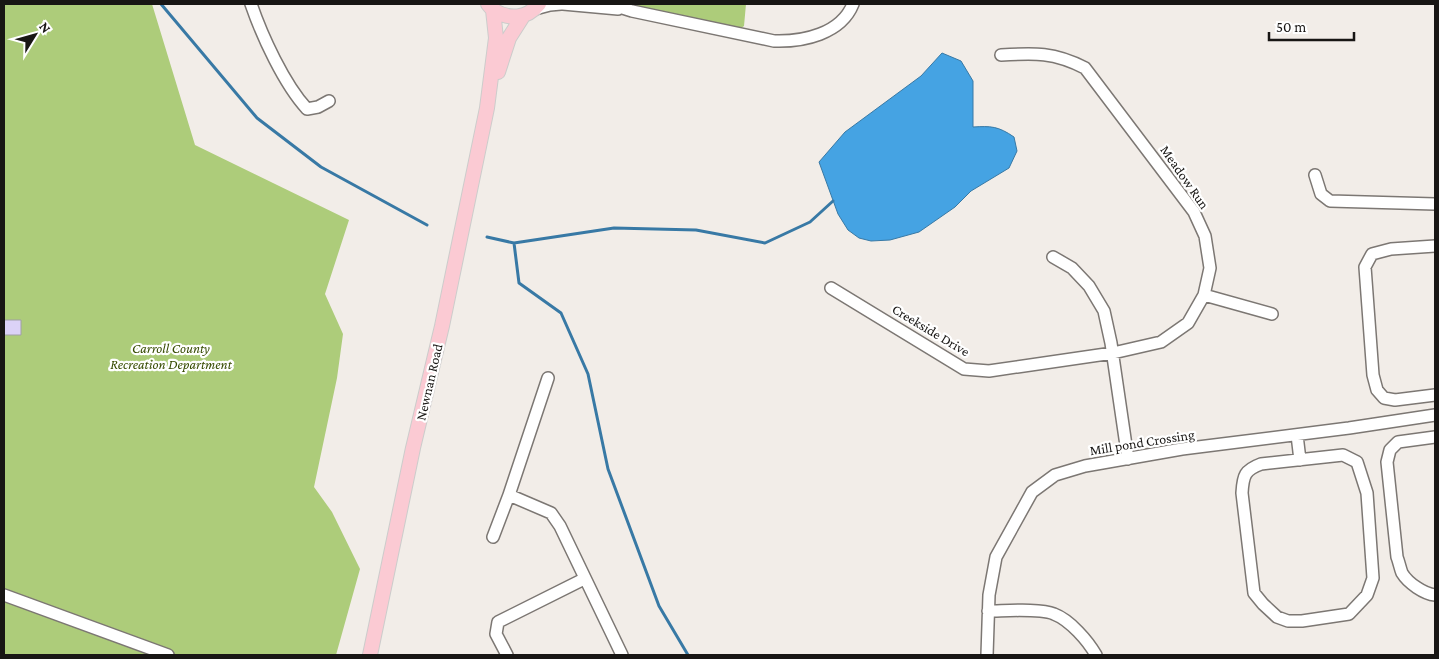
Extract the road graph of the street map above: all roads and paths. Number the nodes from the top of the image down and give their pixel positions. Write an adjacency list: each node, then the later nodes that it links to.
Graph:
1 (251, 4): 10 (street)
2 (562, 4): 5 (street); 7 (street)
3 (610, 4): 7 (street)
4 (853, 4): 7 (street)
5 (537, 6): 8 (main road, Newnan Road)
6 (491, 7): 8 (main road); 11 (main road, Newnan Road)
7 (632, 11)
8 (523, 16): 11 (main road, Newnan Road)
9 (1001, 55): 17 (street, Meadow Run)
10 (329, 101)
11 (487, 108): 34 (main road, Newnan Road)
12 (1315, 176): 13 (street)
13 (1435, 204)
14 (1435, 246): 21 (street)
15 (1053, 258): 19 (street)
16 (832, 288): 19 (street, Creekside Drive)
17 (1204, 295): 18 (street); 19 (street, Meadow Run)
18 (1272, 314)
19 (1113, 353): 25 (street)
20 (548, 378): 27 (street)
21 (1434, 399)
22 (1435, 415): 23 (street, Mill pond Crossing)
23 (1297, 435): 25 (street, Mill pond Crossing); 26 (street)
24 (1435, 437): 31 (street)
25 (1128, 459): 32 (street, Mill pond Crossing)
26 (1300, 460): 26 (street)
27 (509, 495): 28 (street); 29 (street)
28 (493, 537)
29 (584, 580): 35 (street); 36 (street)
30 (4, 595): 33 (street)
31 (1435, 595)
32 (988, 611): 37 (street, Mill pond Crossing); 38 (street)
33 (168, 655)
34 (370, 655)
35 (507, 655)
36 (622, 655)
37 (987, 655)
38 (1096, 655)

